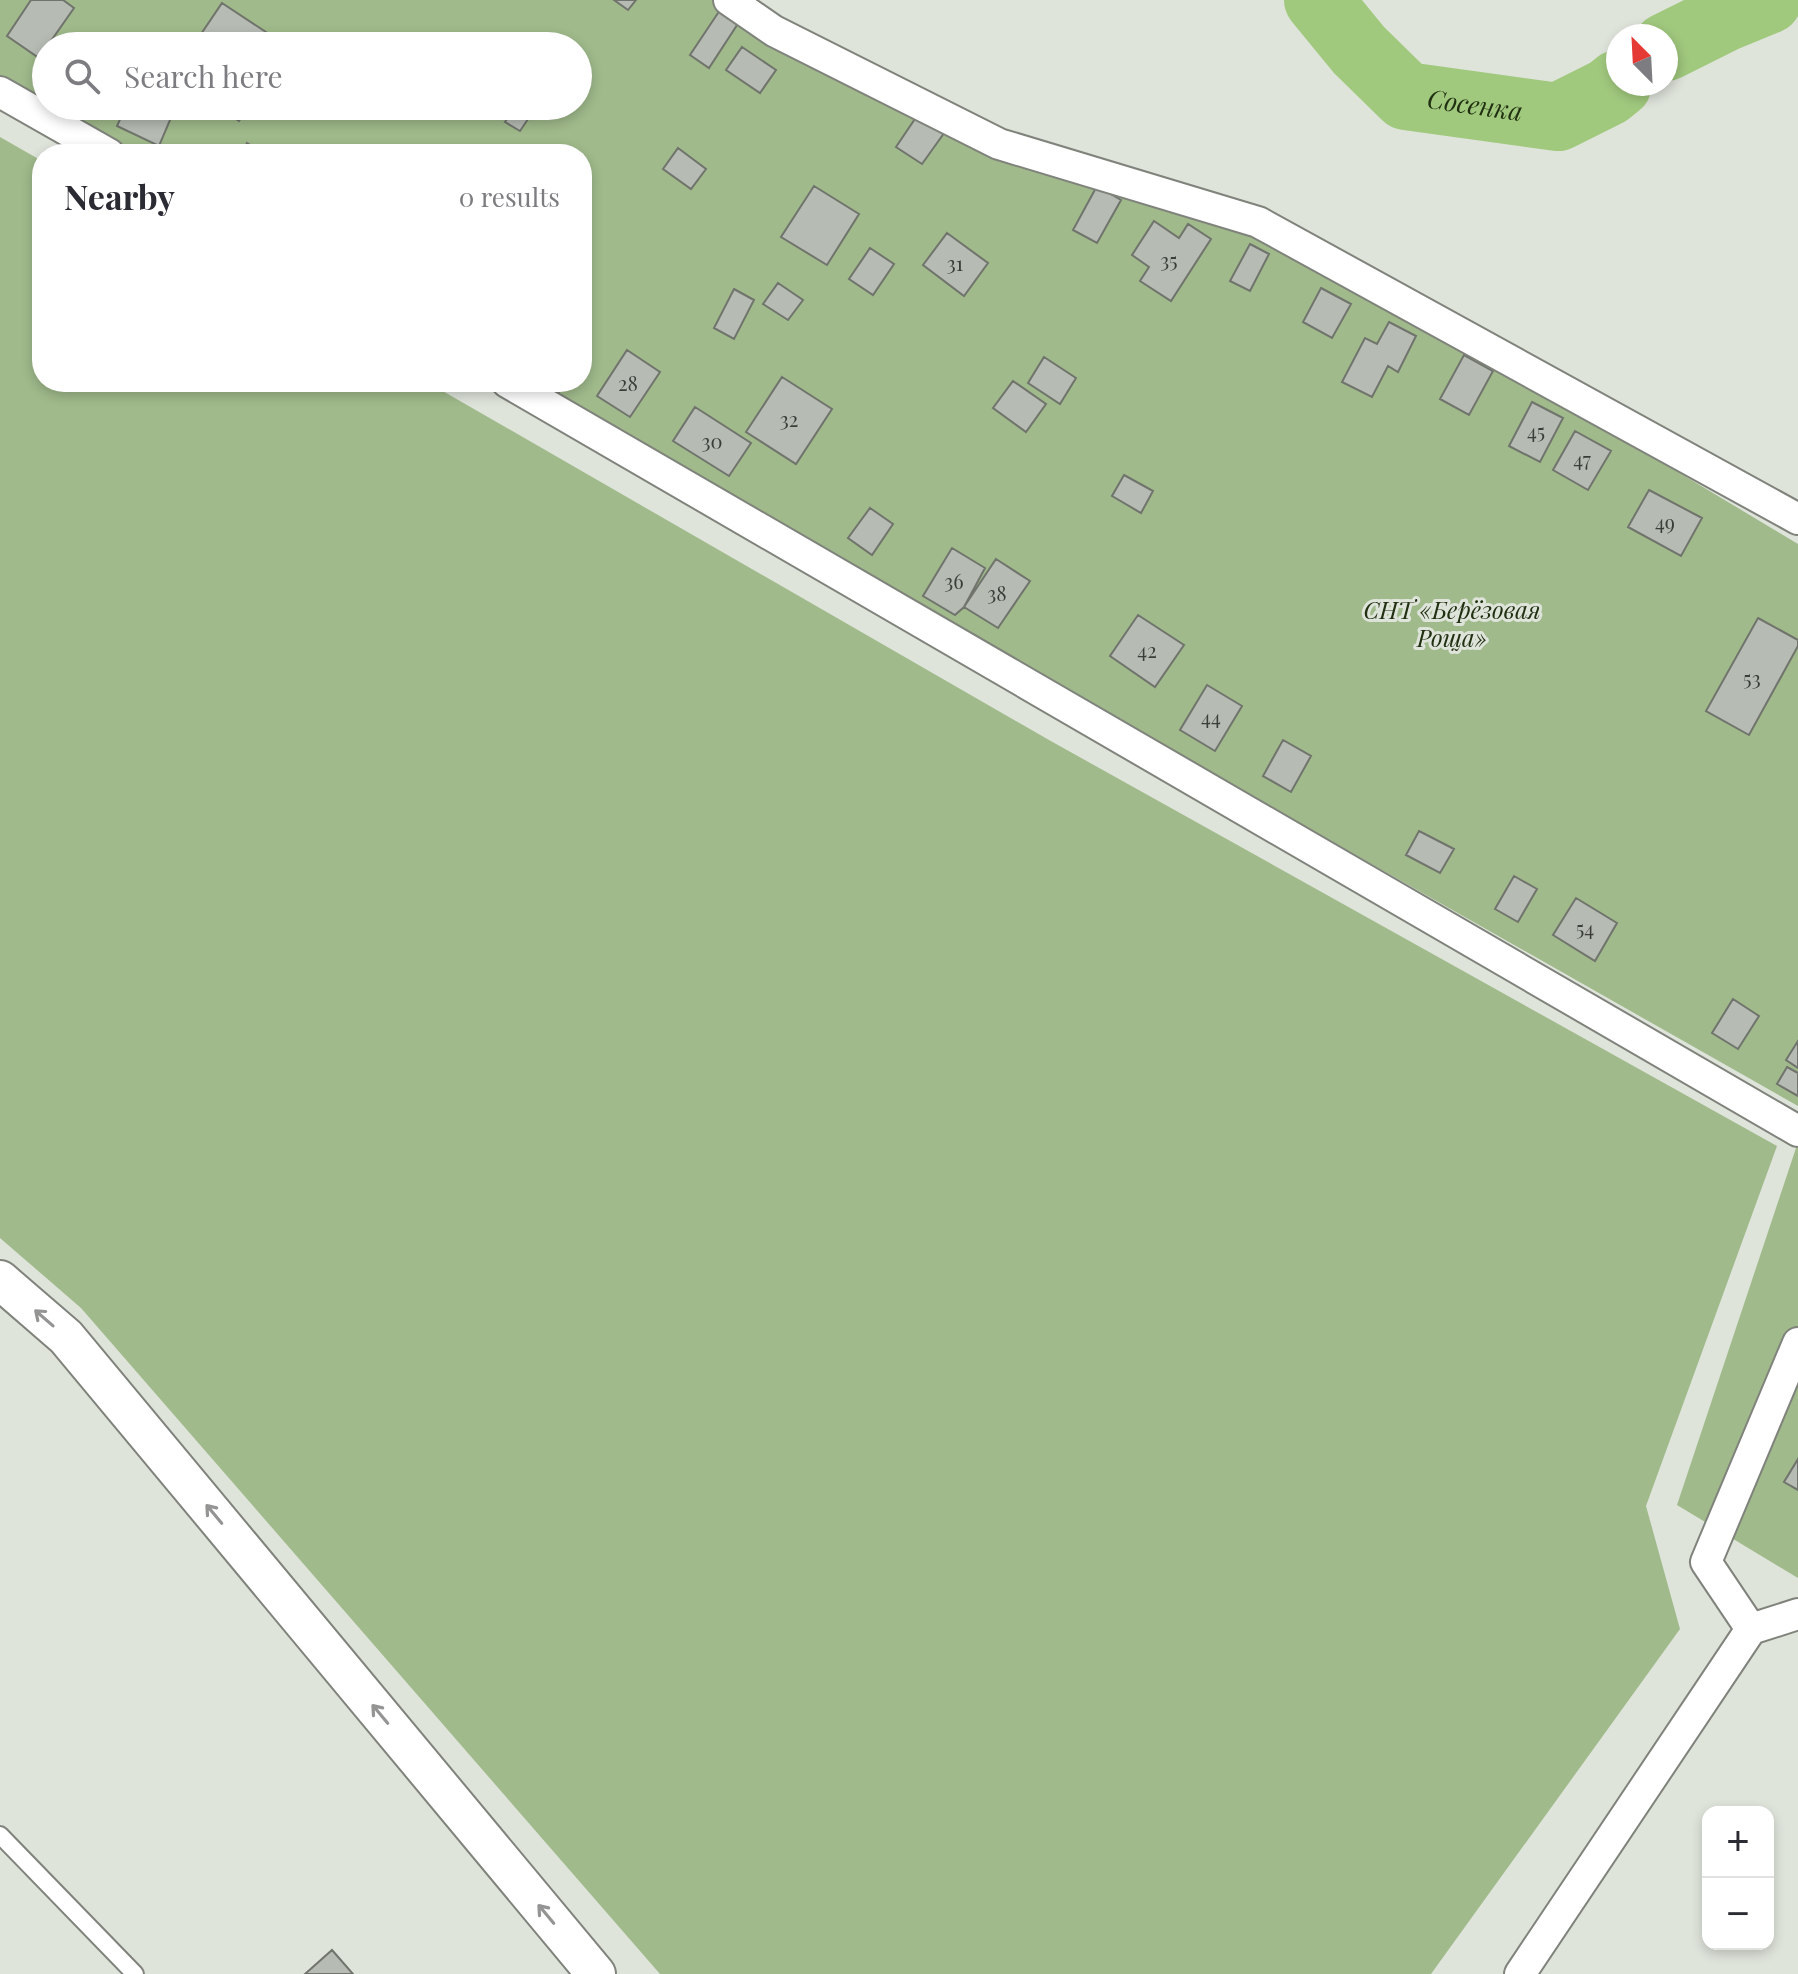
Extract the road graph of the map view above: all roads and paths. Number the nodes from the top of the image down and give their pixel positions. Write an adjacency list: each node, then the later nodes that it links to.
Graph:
1 (729, 0): 7 (street)
2 (0, 92): 3 (street)
3 (32, 110)
4 (49, 120): 5 (street)
5 (91, 144)
6 (524, 392): 8 (street)
7 (1798, 519)
8 (1798, 1131)
9 (0, 1280): 15 (street, one-way to 9)
10 (1798, 1343): 12 (street)
11 (1798, 1614): 12 (street)
12 (1751, 1629): 16 (street)
13 (0, 1835): 14 (lane)
14 (135, 1974)
15 (596, 1974)
16 (1520, 1974)

